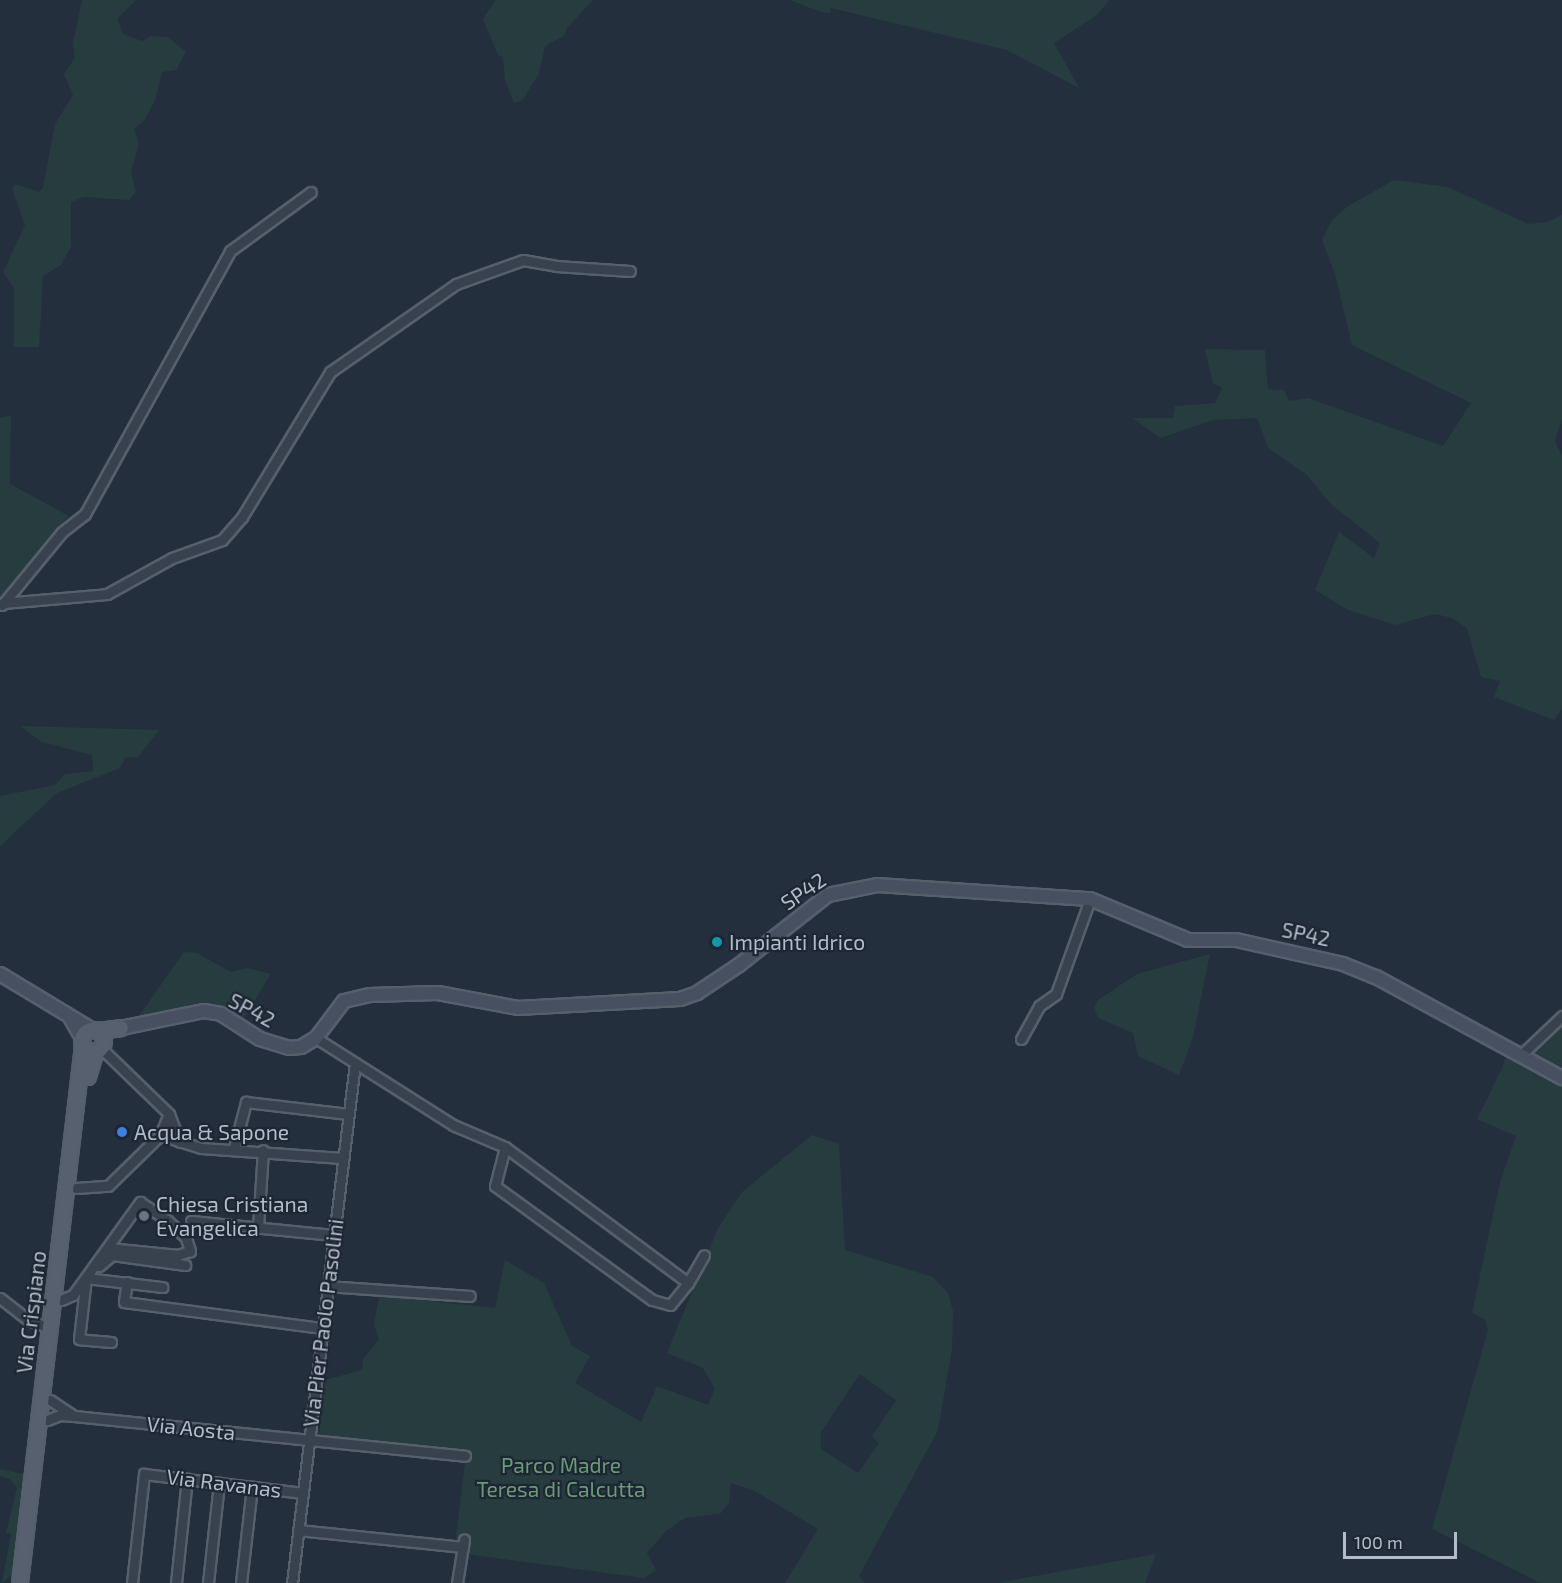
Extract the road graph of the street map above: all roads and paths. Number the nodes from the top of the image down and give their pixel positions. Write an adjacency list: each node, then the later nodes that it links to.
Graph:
1 (311, 192): 3 (street)
2 (630, 271): 3 (street)
3 (2, 605)
4 (1090, 899): 8 (main road, SP42 / SP42); 9 (street); 11 (main road, SP42 / SP42)
5 (0, 974): 10 (main road)
6 (1562, 1016): 11 (street)
7 (121, 1028): 8 (main road, SP42 / SP42); 10 (main road, SP42 / SP42)
8 (316, 1038): 12 (street)
9 (1021, 1039)
10 (94, 1041): 14 (street); 22 (main road, Via Crispiano); 37 (main road, Via Crispiano)
11 (1520, 1056): 13 (main road, SP42 / SP42)
12 (355, 1063): 15 (street, Via Pier Paolo Pasolini); 18 (street)
13 (1562, 1078)
14 (169, 1114): 16 (street); 17 (street)
15 (348, 1114): 19 (street); 21 (street, Via Pier Paolo Pasolini)
16 (159, 1135): 17 (street); 22 (street)
17 (180, 1142): 19 (street)
18 (505, 1147): 31 (street); 31 (street)
19 (234, 1148): 20 (street)
20 (263, 1150): 21 (street); 24 (street)
21 (342, 1158): 25 (street, Via Pier Paolo Pasolini)
22 (76, 1188): 36 (main road, Via Crispiano)
23 (191, 1221): 24 (street)
24 (258, 1227): 25 (street)
25 (333, 1235): 32 (street, Via Pier Paolo Pasolini)
26 (108, 1248): 26 (street, Via Crispiano); 29 (street, Via Crispiano)
27 (704, 1255): 31 (street)
28 (185, 1265): 29 (street, Via Crispiano)
29 (86, 1278): 30 (street); 36 (street, Via Crispiano); 39 (street)
30 (127, 1282): 33 (street); 38 (street)
31 (688, 1283)
32 (327, 1286): 34 (street); 38 (street, Via Pier Paolo Pasolini)
33 (162, 1287)
34 (470, 1296)
35 (0, 1298): 37 (street)
36 (61, 1300): 40 (main road, Via Crispiano)
37 (50, 1328): 50 (main road, Via Crispiano)
38 (322, 1328): 43 (street, Via Pier Paolo Pasolini)
39 (111, 1342)
40 (50, 1400): 41 (street); 42 (main road, Via Crispiano)
41 (74, 1416): 42 (street); 43 (street, Via Aosta)
42 (47, 1420): 51 (main road, Via Crispiano)
43 (309, 1440): 44 (street, Via Aosta); 48 (street, Via Pier Paolo Pasolini)
44 (465, 1456)
45 (187, 1479): 46 (street, Via Ravanas); 52 (street, Via Ravanas); 53 (street)
46 (219, 1483): 47 (street, Via Ravanas); 54 (street)
47 (252, 1487): 48 (street, Via Ravanas); 55 (street)
48 (303, 1492): 49 (street, Via Pier Paolo Pasolini)
49 (298, 1530): 56 (street, Via Pier Paolo Pasolini); 57 (street)
50 (20, 1583)
51 (29, 1583)
52 (132, 1583)
53 (176, 1583)
54 (208, 1583)
55 (241, 1583)
56 (292, 1583)
57 (457, 1583)

